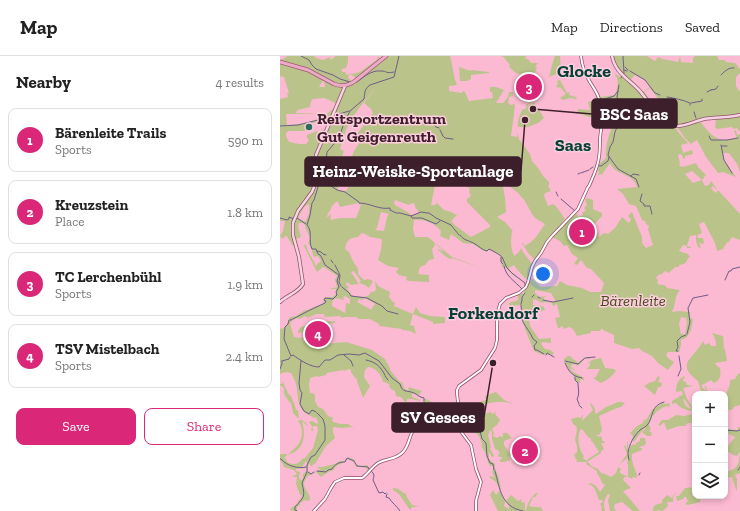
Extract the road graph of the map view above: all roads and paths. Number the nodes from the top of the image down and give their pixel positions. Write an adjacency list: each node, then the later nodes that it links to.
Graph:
1 (386, 56): 5 (main road)
2 (581, 56): 8 (street)
3 (612, 56): 6 (main road)
4 (280, 62): 5 (main road)
5 (345, 87): 7 (main road)
6 (740, 114)
7 (280, 302)
8 (461, 421): 9 (street); 10 (street)
9 (314, 511)
10 (476, 511)

